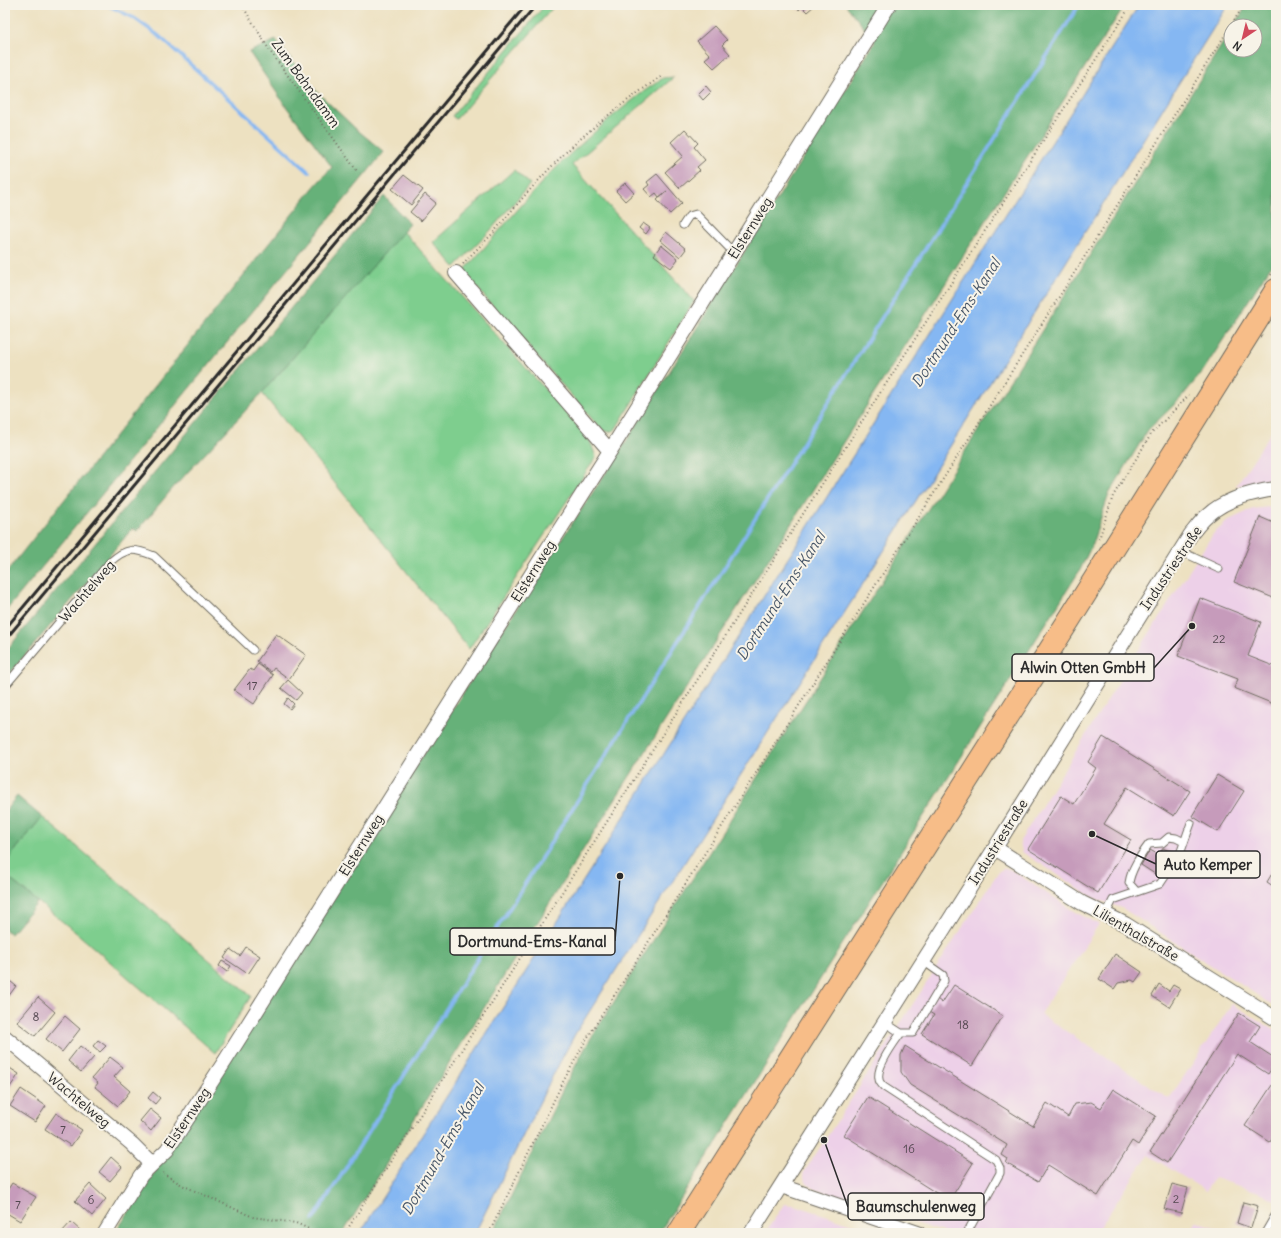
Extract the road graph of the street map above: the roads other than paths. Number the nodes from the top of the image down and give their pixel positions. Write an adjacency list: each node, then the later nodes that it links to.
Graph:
1 (889, 5): 3 (street, Elsternweg)
2 (682, 225): 3 (lane)
3 (734, 253): 6 (street, Elsternweg)
4 (456, 273): 6 (street)
5 (1276, 290): 26 (main road)
6 (610, 451): 22 (street, Elsternweg)
7 (1276, 489): 8 (street, Industriestraße)
8 (1180, 551): 9 (lane); 14 (street, Industriestraße)
9 (1219, 569)
10 (253, 650): 11 (lane, Wachtelweg)
11 (5, 686)
12 (1191, 823): 13 (lane)
13 (1184, 842): 15 (lane); 15 (lane)
14 (995, 848): 16 (street, Lilienthalstraße); 17 (street, Industriestraße)
15 (1137, 892): 16 (lane)
16 (1106, 914): 18 (street, Lilienthalstraße)
17 (923, 961): 19 (street, Industriestraße); 20 (lane)
18 (1276, 1019)
19 (884, 1022): 20 (lane); 23 (street, Industriestraße)
20 (901, 1033): 29 (lane)
21 (5, 1037): 22 (street, Wachtelweg)
22 (152, 1164): 25 (street, Elsternweg)
23 (781, 1186): 27 (street, Industriestraße); 28 (street)
24 (1276, 1214): 30 (lane)
25 (105, 1233)
26 (679, 1233)
27 (751, 1233)
28 (918, 1233)
29 (968, 1233)
30 (1265, 1233)

